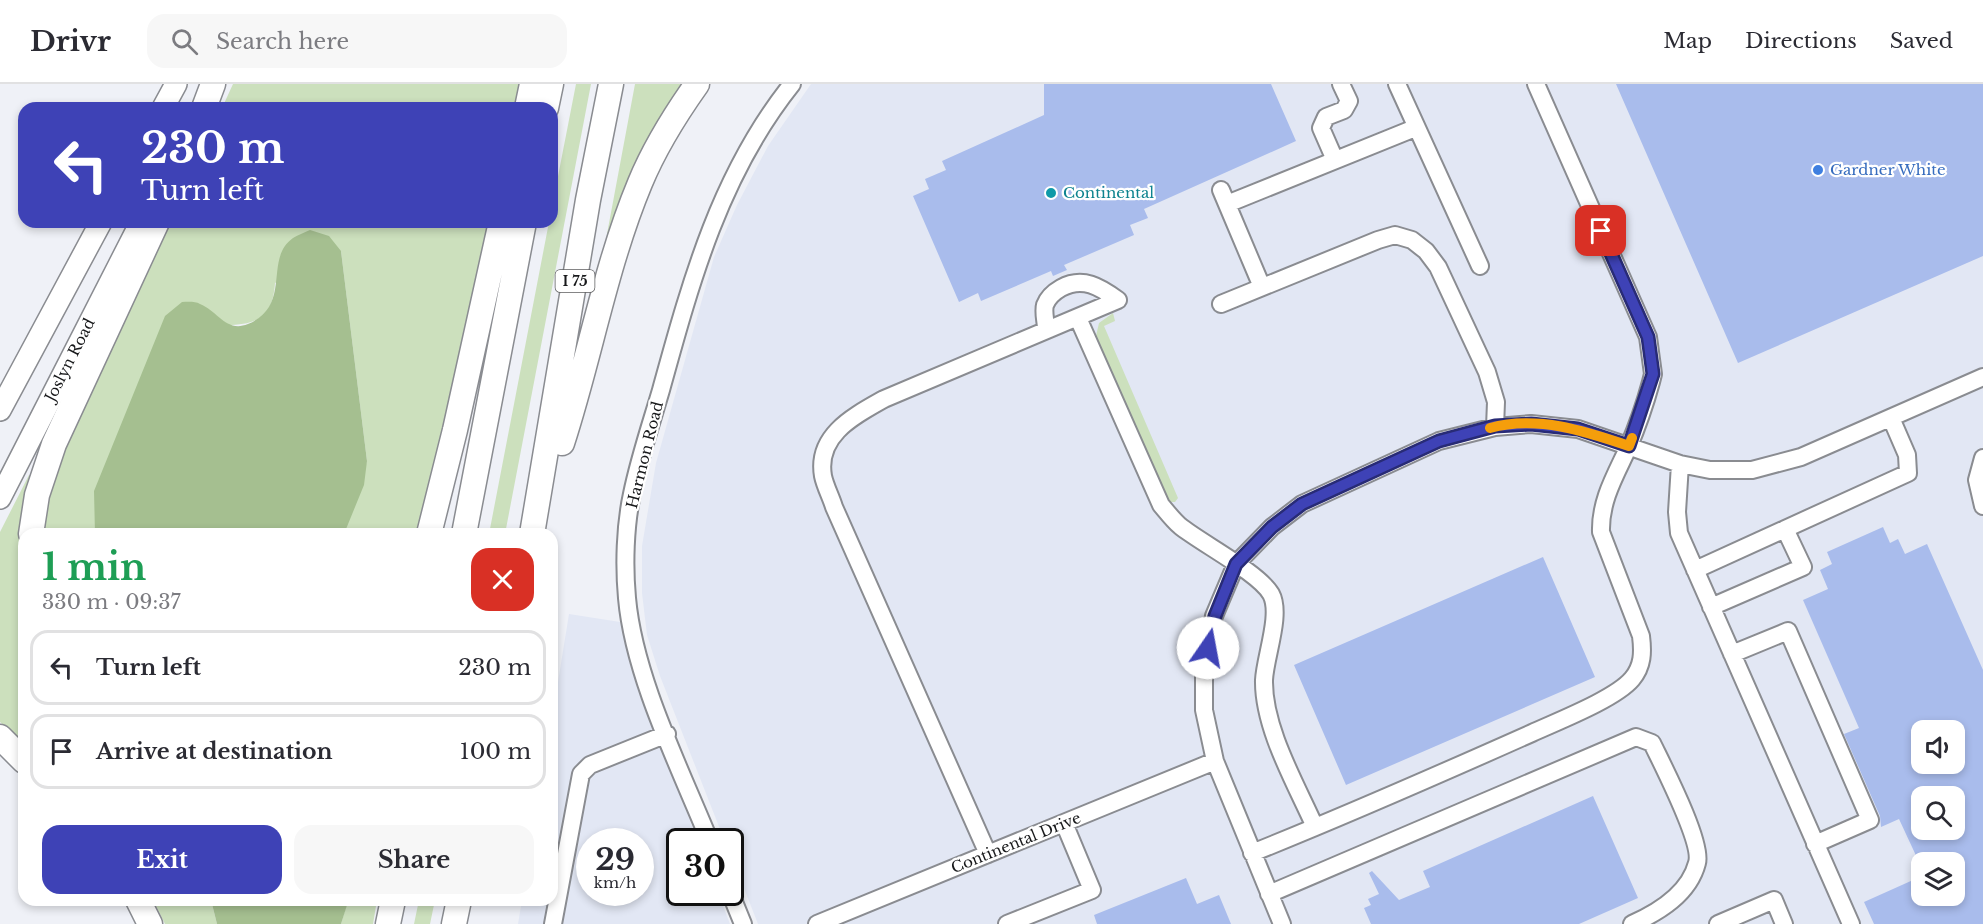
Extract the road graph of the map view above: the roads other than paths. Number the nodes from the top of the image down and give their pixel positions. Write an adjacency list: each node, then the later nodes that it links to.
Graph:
1 (176, 84): 11 (main road)
2 (212, 84): 12 (main road); 13 (highway)
3 (532, 84): 14 (highway)
4 (551, 84): 15 (highway)
5 (611, 84): 35 (highway, I 75)
6 (697, 84): 35 (highway)
7 (792, 84): 47 (street, Harmon Road)
8 (1341, 84): 17 (street)
9 (1396, 84): 16 (street)
10 (1536, 84): 32 (street)
11 (166, 102)
12 (202, 102)
13 (206, 102)
14 (528, 102)
15 (547, 102)
16 (1415, 128): 17 (street); 23 (street)
17 (1335, 160): 24 (street)
18 (98, 228): 29 (main road)
19 (138, 228): 36 (main road, Joslyn Road)
20 (154, 228): 38 (highway)
21 (500, 228): 39 (highway)
22 (523, 228): 40 (highway)
23 (1480, 266)
24 (1262, 287): 25 (street); 31 (street)
25 (1221, 304)
26 (1078, 318): 27 (street); 27 (street); 43 (street)
27 (1046, 329): 56 (street)
28 (1983, 377): 30 (street)
29 (0, 410)
30 (1891, 418): 34 (street); 42 (street)
31 (1495, 426): 32 (street); 43 (street)
32 (1629, 446): 34 (street); 52 (street)
33 (1983, 458): 37 (street)
34 (1680, 464): 44 (street)
35 (543, 479): 41 (highway, I 75)
36 (0, 498)
37 (1983, 506)
38 (32, 528)
39 (430, 528)
40 (465, 528)
41 (533, 528)
42 (1785, 529): 44 (street); 45 (street)
43 (1236, 564): 50 (street); 52 (street)
44 (1695, 570): 45 (street)
45 (1711, 607): 46 (street)
46 (1732, 654): 54 (street); 54 (street)
47 (667, 734): 53 (street, Harmon Road); 58 (street)
48 (0, 737): 49 (highway)
49 (18, 755)
50 (1215, 761): 51 (street, Continental Drive); 55 (street)
51 (1064, 823): 56 (street, Continental Drive); 70 (street)
52 (1315, 827): 55 (street)
53 (704, 828)
54 (1815, 844): 75 (street)
55 (1252, 853): 57 (street)
56 (988, 854): 69 (street, Continental Drive)
57 (1269, 894): 71 (street); 72 (street)
58 (558, 897)
59 (141, 906): 64 (highway)
60 (392, 906): 65 (highway)
61 (458, 906): 66 (highway)
62 (556, 906): 67 (street)
63 (736, 906): 68 (street)
64 (150, 924)
65 (388, 924)
66 (454, 924)
67 (553, 924)
68 (743, 924)
69 (817, 924)
70 (1007, 924)
71 (1282, 924)
72 (1632, 924)
73 (1718, 924): 74 (street)
74 (1784, 924)
75 (1851, 924)

